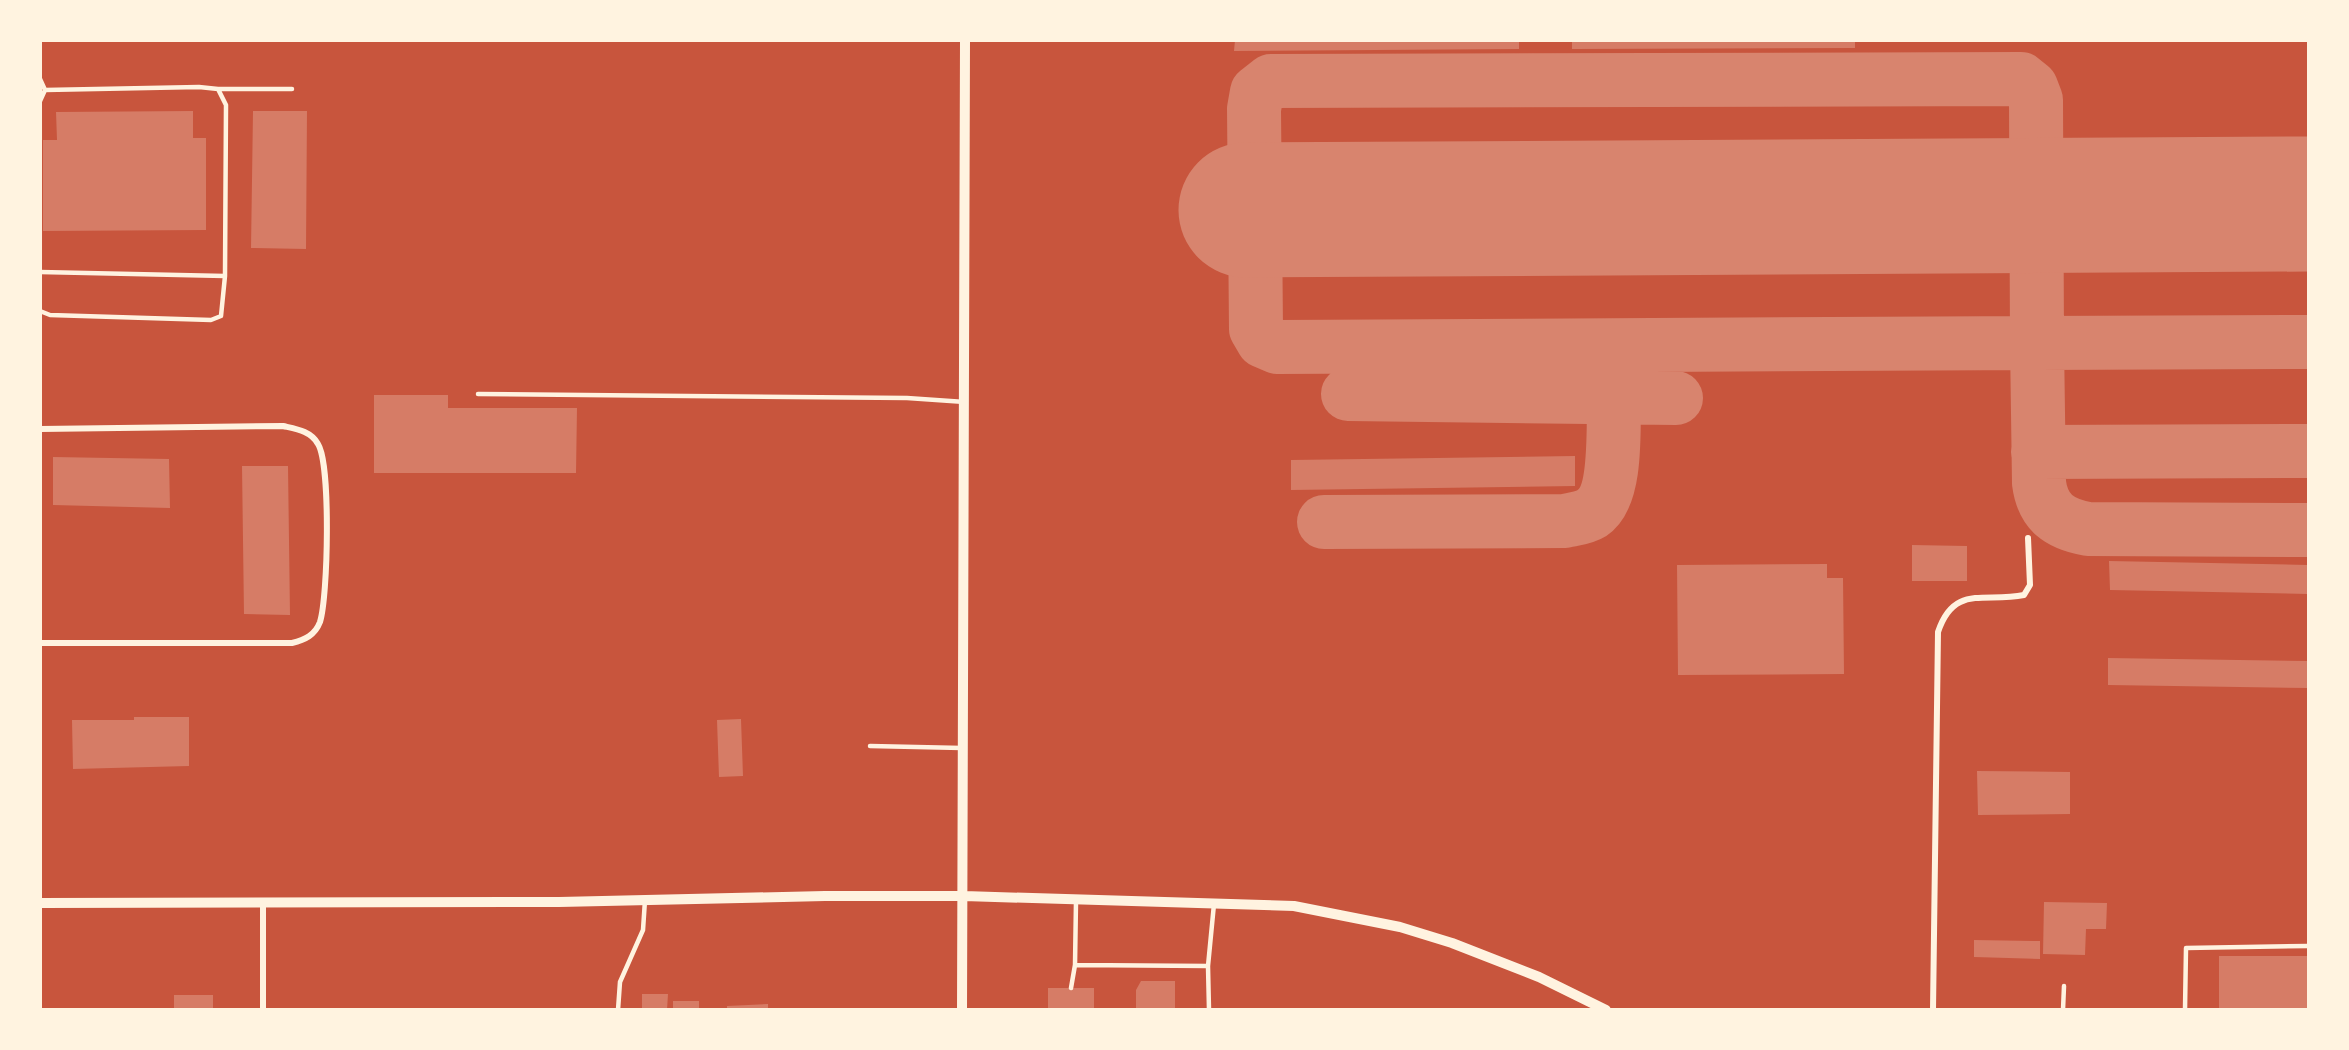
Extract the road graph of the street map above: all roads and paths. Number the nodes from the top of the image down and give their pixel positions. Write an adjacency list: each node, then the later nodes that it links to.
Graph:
1 (965, 40): 11 (street)
2 (40, 79): 5 (lane)
3 (218, 89): 4 (lane); 5 (lane); 8 (lane)
4 (292, 89)
5 (45, 90): 6 (lane)
6 (40, 101)
7 (40, 272): 8 (lane)
8 (225, 276): 9 (lane)
9 (40, 311)
10 (478, 394): 11 (lane)
11 (965, 402): 16 (street)
12 (40, 429): 14 (street)
13 (2028, 538): 33 (street)
14 (40, 643)
15 (870, 746): 16 (lane)
16 (964, 748): 17 (street)
17 (964, 896): 18 (street); 19 (street); 30 (street)
18 (645, 900): 20 (street); 29 (lane)
19 (1076, 901): 21 (street); 24 (lane)
20 (262, 902): 22 (street); 28 (street)
21 (1214, 902): 25 (lane); 32 (street)
22 (40, 903)
23 (2308, 946): 35 (lane)
24 (1075, 965): 25 (lane); 27 (lane)
25 (1208, 966): 31 (lane)
26 (2064, 986): 34 (lane)
27 (1071, 988)
28 (263, 1010)
29 (618, 1010)
30 (962, 1010)
31 (1209, 1010)
32 (1606, 1010)
33 (1933, 1010)
34 (2063, 1010)
35 (2185, 1010)

